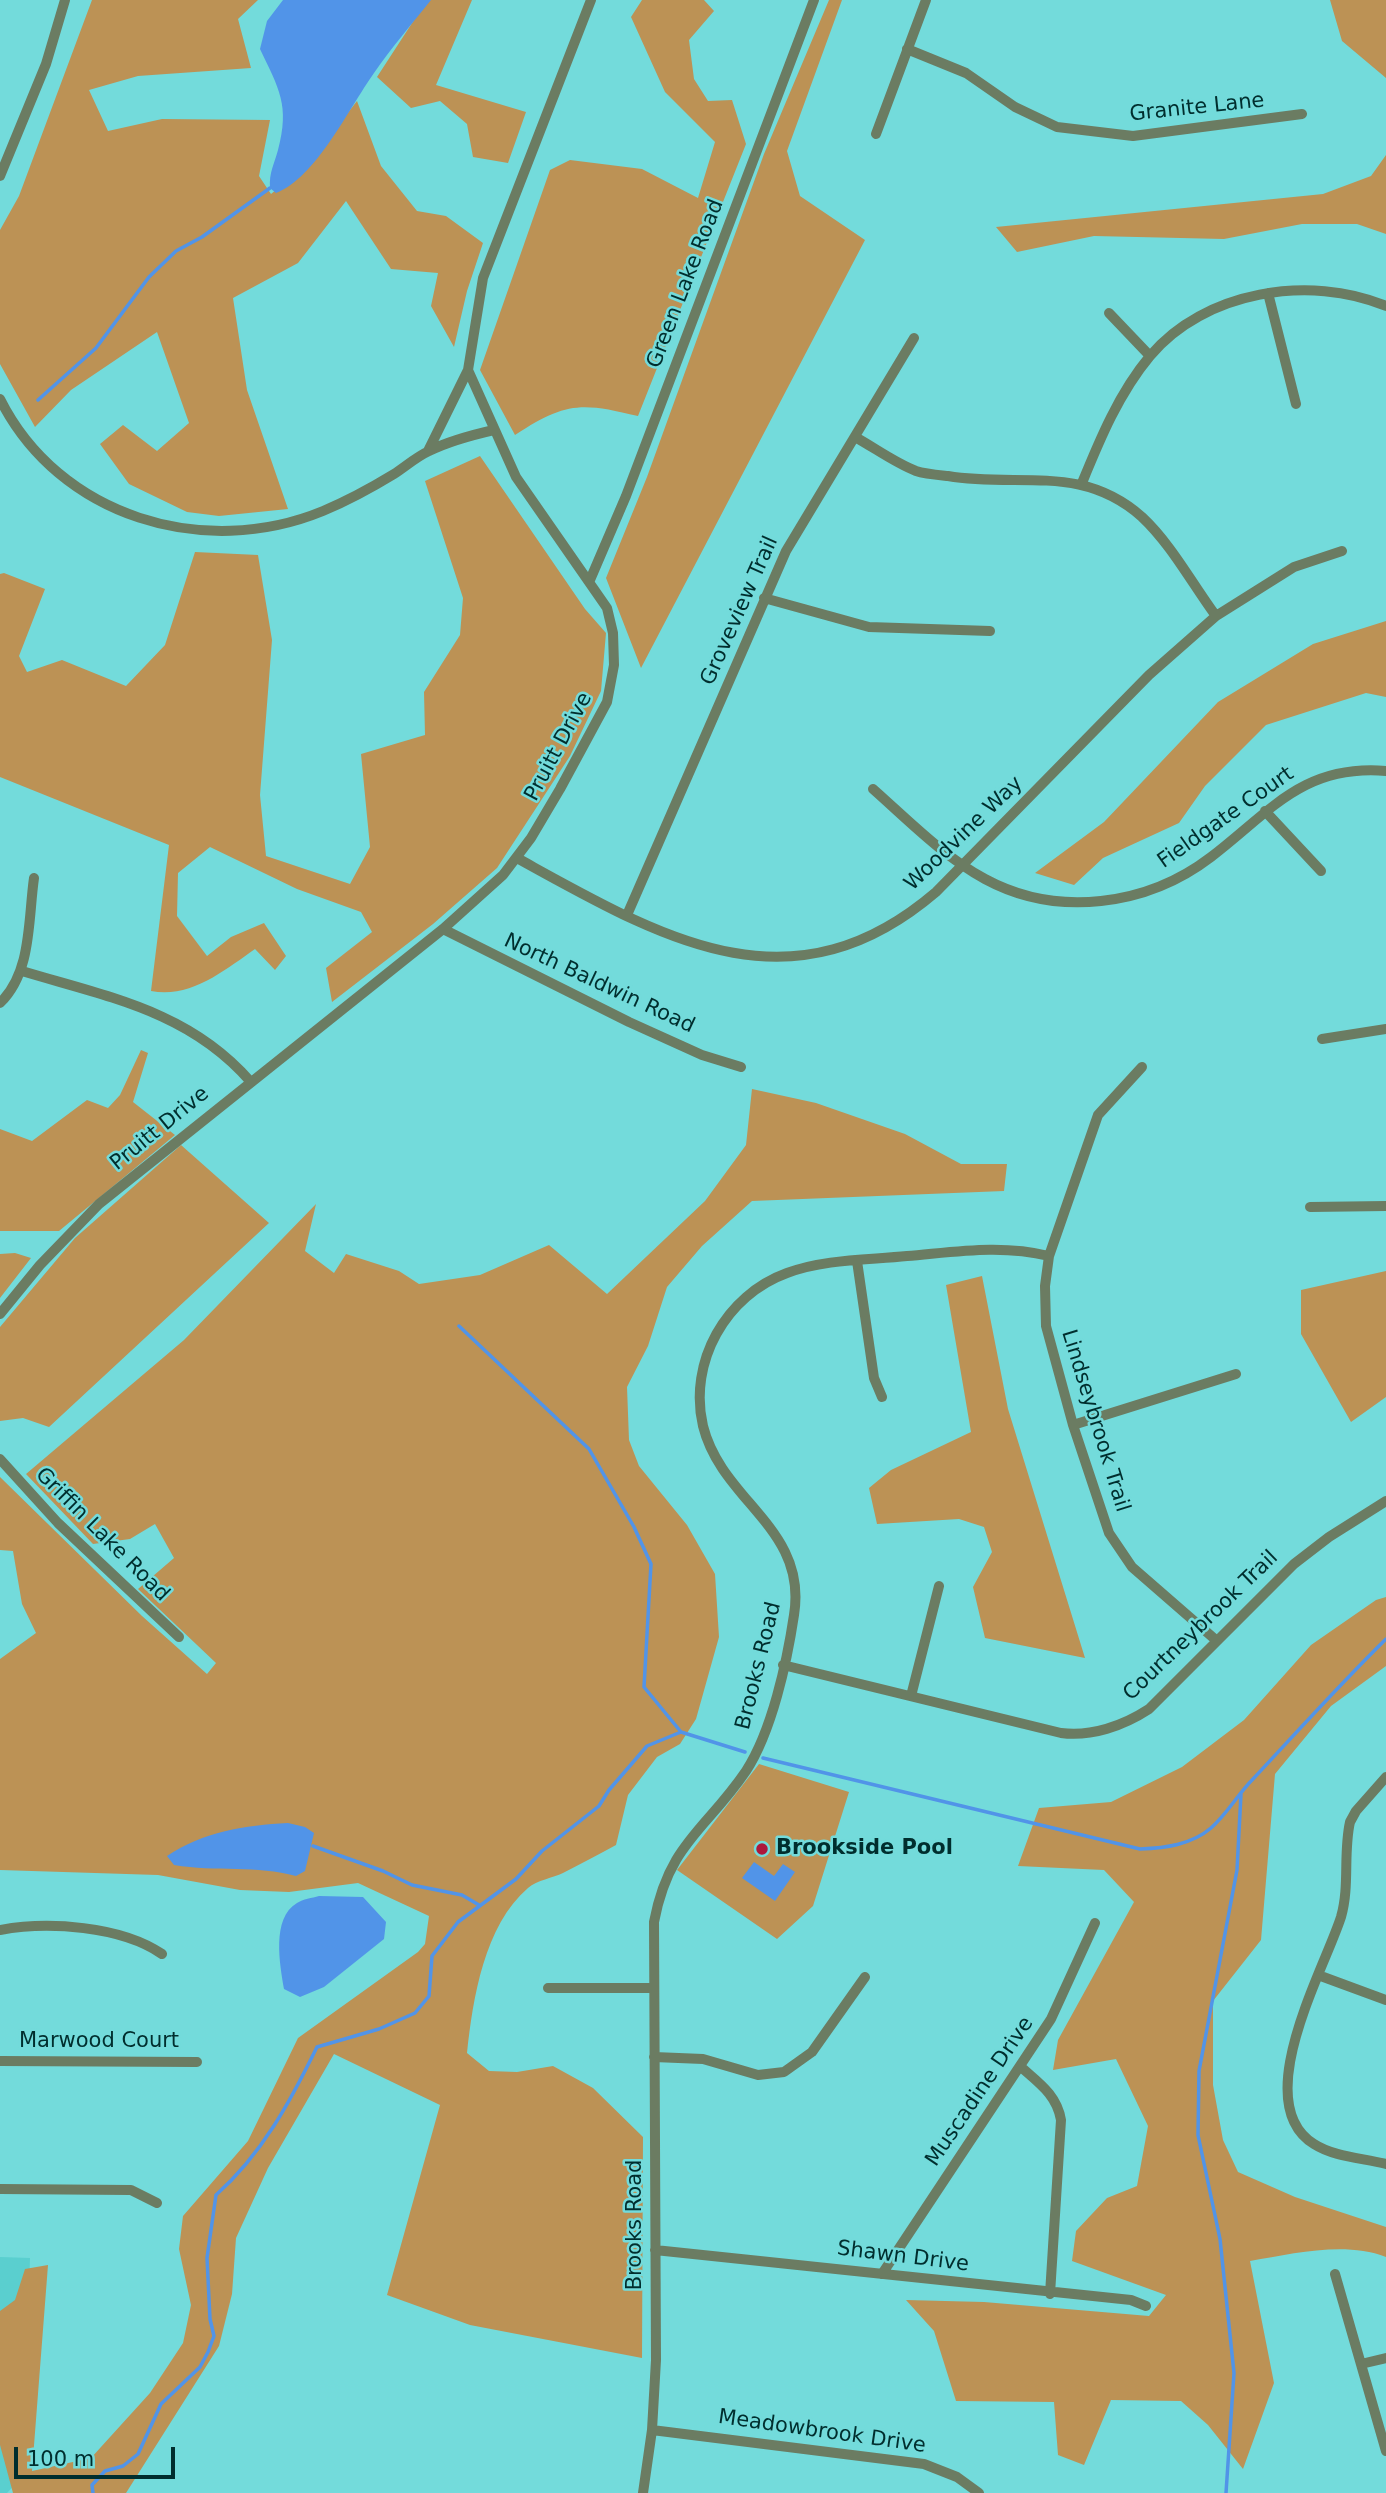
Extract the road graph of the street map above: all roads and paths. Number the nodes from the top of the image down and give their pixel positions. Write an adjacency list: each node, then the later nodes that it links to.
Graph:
1 (65, 0): 8 (street)
2 (591, 0): 14 (street)
3 (814, 0): 22 (street, Green Lake Road)
4 (926, 0): 5 (street)
5 (907, 49): 6 (street, Granite Lane); 7 (street)
6 (1302, 114)
7 (876, 134)
8 (0, 176)
9 (1268, 293): 10 (street); 13 (street); 16 (street)
10 (1386, 306)
11 (1109, 313): 13 (street)
12 (914, 338): 18 (street, Groveview Trail)
13 (1150, 356): 20 (street)
14 (468, 370): 17 (street); 19 (street)
15 (0, 399): 19 (street)
16 (1296, 404)
17 (494, 430): 19 (street); 22 (street, Pruitt Drive)
18 (855, 436): 20 (street); 23 (street, Groveview Trail)
19 (428, 451)
20 (1082, 483): 24 (street)
21 (1342, 551): 24 (street, Woodvine Way)
22 (590, 580): 29 (street, Pruitt Drive)
23 (764, 598): 25 (street); 33 (street, Groveview Trail)
24 (1216, 616): 30 (street, Woodvine Way)
25 (990, 631)
26 (1386, 771): 28 (street, Fieldgate Court)
27 (873, 789): 30 (street, Fieldgate Court)
28 (1265, 811): 30 (street, Fieldgate Court); 31 (street)
29 (517, 858): 33 (street, Woodvine Way); 34 (street, Pruitt Drive)
30 (963, 864): 33 (street, Woodvine Way)
31 (1321, 871)
32 (34, 878): 35 (street)
33 (627, 915)
34 (443, 929): 39 (street, North Baldwin Road); 41 (street, Pruitt Drive)
35 (22, 971): 36 (street); 41 (street)
36 (0, 1003)
37 (1386, 1029): 38 (street)
38 (1322, 1039)
39 (741, 1067)
40 (1142, 1067): 44 (street, Lindseybrook Trail)
41 (250, 1081): 46 (street, Pruitt Drive)
42 (1386, 1206): 43 (street)
43 (1310, 1207)
44 (1049, 1256): 45 (street, Brooks Road); 49 (street, Lindseybrook Trail)
45 (857, 1261): 48 (street); 55 (street, Brooks Road)
46 (0, 1314)
47 (1236, 1374): 49 (street)
48 (882, 1397)
49 (1073, 1425): 54 (street, Lindseybrook Trail)
50 (0, 1459): 53 (street, Griffin Lake Road)
51 (1386, 1501): 54 (street, Courtneybrook Trail)
52 (939, 1586): 56 (street)
53 (179, 1637)
54 (1217, 1641): 56 (street, Courtneybrook Trail)
55 (783, 1665): 56 (street, Courtneybrook Trail); 63 (street, Brooks Road)
56 (911, 1696)
57 (1384, 1783): 61 (street)
58 (1095, 1923): 69 (street, Muscadine Drive)
59 (0, 1930): 60 (street)
60 (162, 1954)
61 (1318, 1975): 65 (street); 70 (street)
62 (865, 1977): 66 (street)
63 (654, 1988): 64 (street); 66 (street, Brooks Road)
64 (548, 1989)
65 (1386, 2000)
66 (654, 2057): 73 (street, Brooks Road)
67 (0, 2061): 68 (street, Marwood Court)
68 (197, 2062)
69 (1021, 2067): 74 (street, Muscadine Drive); 76 (street)
70 (1386, 2164)
71 (0, 2189): 72 (street)
72 (157, 2203)
73 (655, 2250): 74 (street, Shawn Drive); 80 (street, Brooks Road)
74 (882, 2274): 76 (street, Shawn Drive)
75 (1335, 2274): 79 (street)
76 (1050, 2294): 77 (street, Shawn Drive)
77 (1146, 2306)
78 (1386, 2358): 79 (street)
79 (1361, 2364): 81 (street)
80 (652, 2430): 82 (street, Brooks Road); 83 (street, Meadowbrook Drive)
81 (1386, 2451)
82 (643, 2493)
83 (979, 2493)

